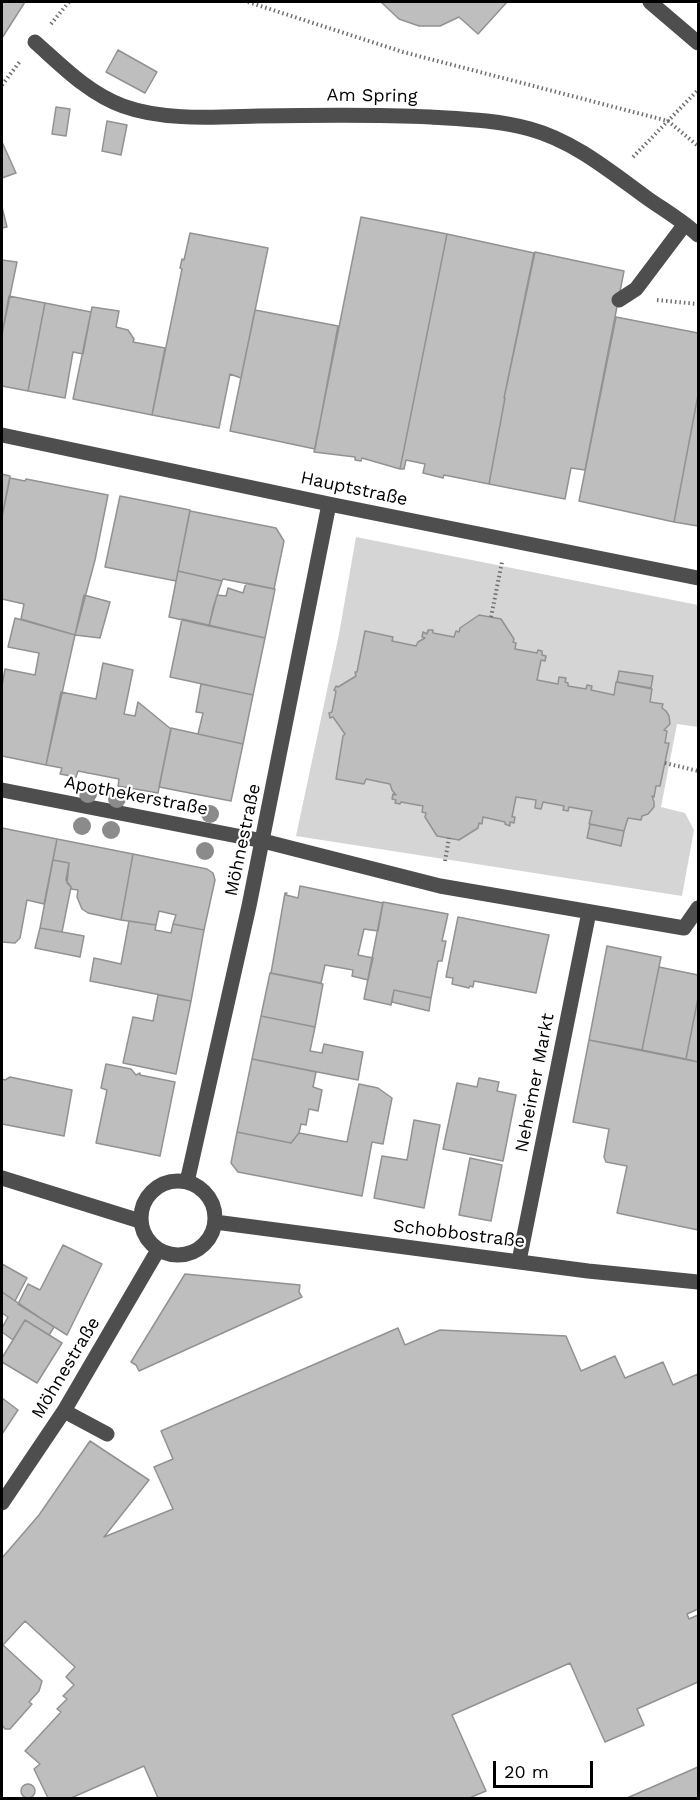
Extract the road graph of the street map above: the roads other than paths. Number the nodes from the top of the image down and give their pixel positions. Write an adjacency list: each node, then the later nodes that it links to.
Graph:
1 (650, 2): 3 (street)
2 (35, 42): 4 (street, Am Spring)
3 (699, 43)
4 (685, 224): 5 (street, Am Spring); 6 (street)
5 (699, 235)
6 (619, 300)
7 (2, 435): 8 (street, Hauptstraße)
8 (329, 504): 9 (street, Hauptstraße); 11 (street, Möhnestraße)
9 (699, 578)
10 (2, 790): 11 (street, Apothekerstraße)
11 (262, 841): 13 (street); 15 (street, Möhnestraße)
12 (699, 908): 13 (street)
13 (589, 912): 19 (street, Neheimer Markt)
14 (2, 1178): 16 (street)
15 (187, 1182): 16 (street); 17 (street)
16 (141, 1221): 18 (street)
17 (215, 1222): 18 (street); 19 (street, Schobbostraße)
18 (158, 1250): 21 (street, Möhnestraße)
19 (519, 1261): 20 (street, Schobbostraße)
20 (699, 1282)
21 (64, 1411): 22 (street); 23 (street, Möhnestraße)
22 (107, 1434)
23 (2, 1503)

